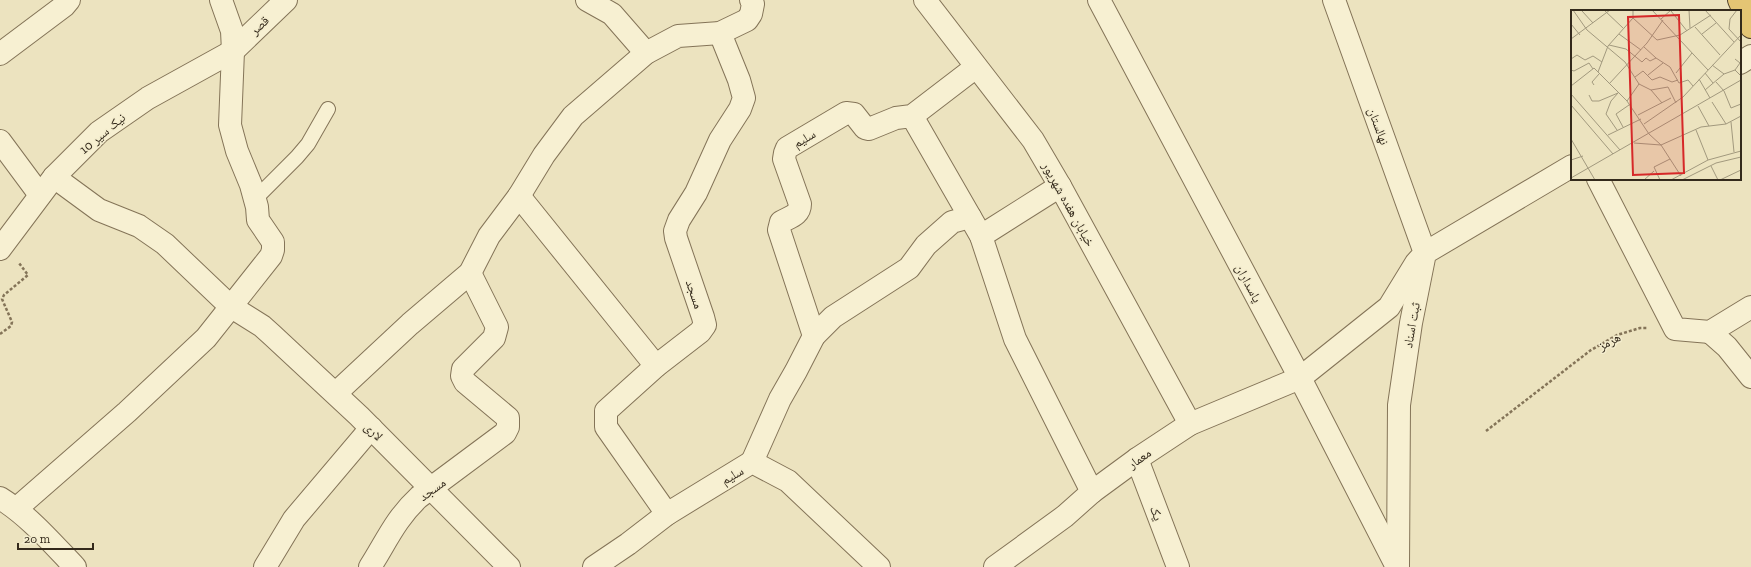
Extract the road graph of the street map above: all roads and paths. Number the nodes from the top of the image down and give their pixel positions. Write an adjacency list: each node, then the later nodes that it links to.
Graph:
1 (69, 0): 14 (street)
2 (221, 0): 12 (street)
3 (286, 0): 12 (street, قصر)
4 (587, 0): 13 (street)
5 (751, 0): 11 (street)
6 (925, 0): 17 (street, خیابان هفده شهریور)
7 (1099, 0): 41 (street, پاسداران)
8 (1334, 0): 31 (street, نهالستان)
9 (1739, 0): 10 (highway)
10 (1751, 27)
11 (720, 33): 13 (street); 39 (street, مسجد)
12 (233, 51): 22 (street, نیک سیر 10); 27 (street)
13 (646, 53): 26 (street)
14 (0, 54)
15 (1751, 56): 16 (street)
16 (1741, 62)
17 (976, 67): 19 (street, سلیم); 24 (street, خیابان هفده شهریور)
18 (328, 109): 27 (lane)
19 (912, 116): 28 (street); 38 (street, سلیم)
20 (0, 141): 25 (street)
21 (1571, 167): 31 (street)
22 (54, 177): 25 (street, نیک سیر 10); 33 (street, لاری)
23 (1599, 180): 35 (street)
24 (1060, 186): 29 (street); 43 (street, خیابان هفده شهریور)
25 (40, 195): 30 (street, نیک سیر 10)
26 (519, 196): 32 (street); 39 (street)
27 (255, 199): 33 (street)
28 (970, 217): 29 (street); 38 (street)
29 (981, 236): 49 (street)
30 (2, 247): 37 (path)
31 (1425, 253): 41 (street, معمار); 60 (street, ثبت اسناد)
32 (470, 273): 42 (street); 48 (street, مسجد)
33 (230, 306): 42 (street, لاری); 50 (street)
34 (1751, 307): 36 (street)
35 (1674, 329): 36 (street); 45 (path, هرمز)
36 (1710, 332): 40 (street)
37 (0, 334)
38 (814, 336): 47 (street)
39 (656, 366): 51 (street, مسجد)
40 (1751, 377)
41 (1300, 378): 43 (street, معمار); 60 (street, پاسداران)
42 (336, 393): 44 (street, لاری)
43 (1190, 424): 46 (street, معمار)
44 (371, 428): 48 (street, لاری); 53 (street)
45 (1486, 431)
46 (1137, 459): 49 (street, معمار); 59 (street, یک)
47 (752, 462): 51 (street, سلیم); 57 (street, سلیم)
48 (432, 488): 54 (street, مسجد); 55 (street, لاری)
49 (1092, 492): 58 (street, معمار)
50 (9, 503): 52 (street)
51 (667, 514): 56 (street, سلیم)
52 (75, 567)
53 (265, 567)
54 (370, 567)
55 (509, 567)
56 (594, 567)
57 (879, 567)
58 (995, 567)
59 (1178, 567)
60 (1397, 567)

